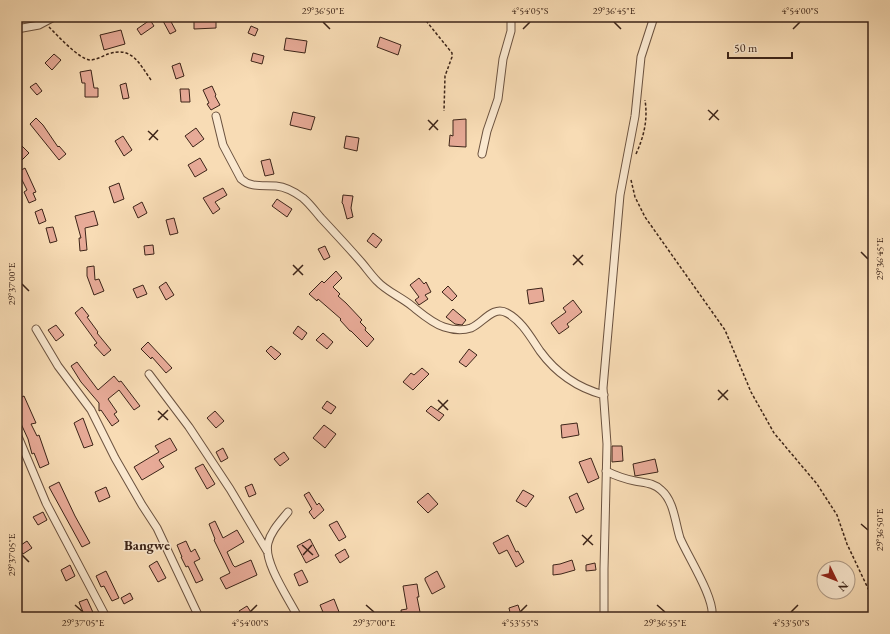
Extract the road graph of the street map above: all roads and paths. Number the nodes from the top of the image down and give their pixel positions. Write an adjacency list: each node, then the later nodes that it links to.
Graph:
1 (54, 17): 5 (street)
2 (423, 17): 9 (path)
3 (508, 17): 11 (street)
4 (654, 17): 16 (street)
5 (44, 22): 6 (street); 7 (path)
6 (17, 29)
7 (151, 80)
8 (645, 99): 12 (path)
9 (444, 111)
10 (216, 116): 16 (street)
11 (482, 154)
12 (635, 157)
13 (632, 177): 21 (path)
14 (36, 329): 23 (street)
15 (150, 374): 20 (street)
16 (604, 394): 18 (street)
17 (17, 434): 22 (street)
18 (606, 471): 25 (street); 26 (street)
19 (288, 512): 20 (street)
20 (266, 552): 24 (street)
21 (873, 599)
22 (106, 617)
23 (199, 617)
24 (298, 617)
25 (604, 617)
26 (712, 617)

